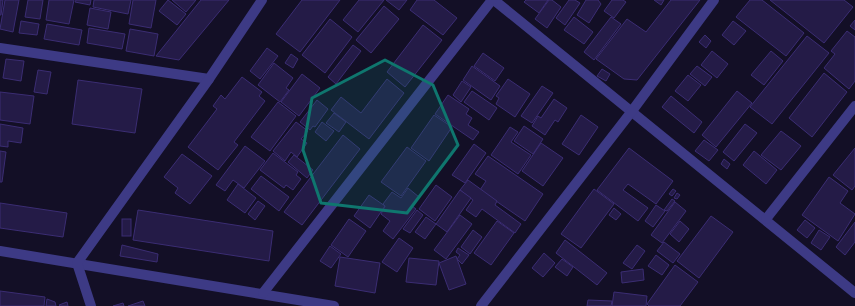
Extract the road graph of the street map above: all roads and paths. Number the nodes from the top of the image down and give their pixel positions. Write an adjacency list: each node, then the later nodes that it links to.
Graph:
1 (262, 0): 5 (street)
2 (493, 0): 7 (street); 11 (street)
3 (714, 0): 7 (street)
4 (0, 48): 5 (street)
5 (209, 79): 10 (street)
6 (855, 106): 8 (street)
7 (632, 111): 8 (street); 16 (street)
8 (766, 219): 12 (street)
9 (0, 251): 10 (street)
10 (77, 264): 11 (street); 14 (street)
11 (263, 293): 13 (street)
12 (855, 293)
13 (278, 302): 15 (street)
14 (91, 306)
15 (334, 306)
16 (481, 306)

